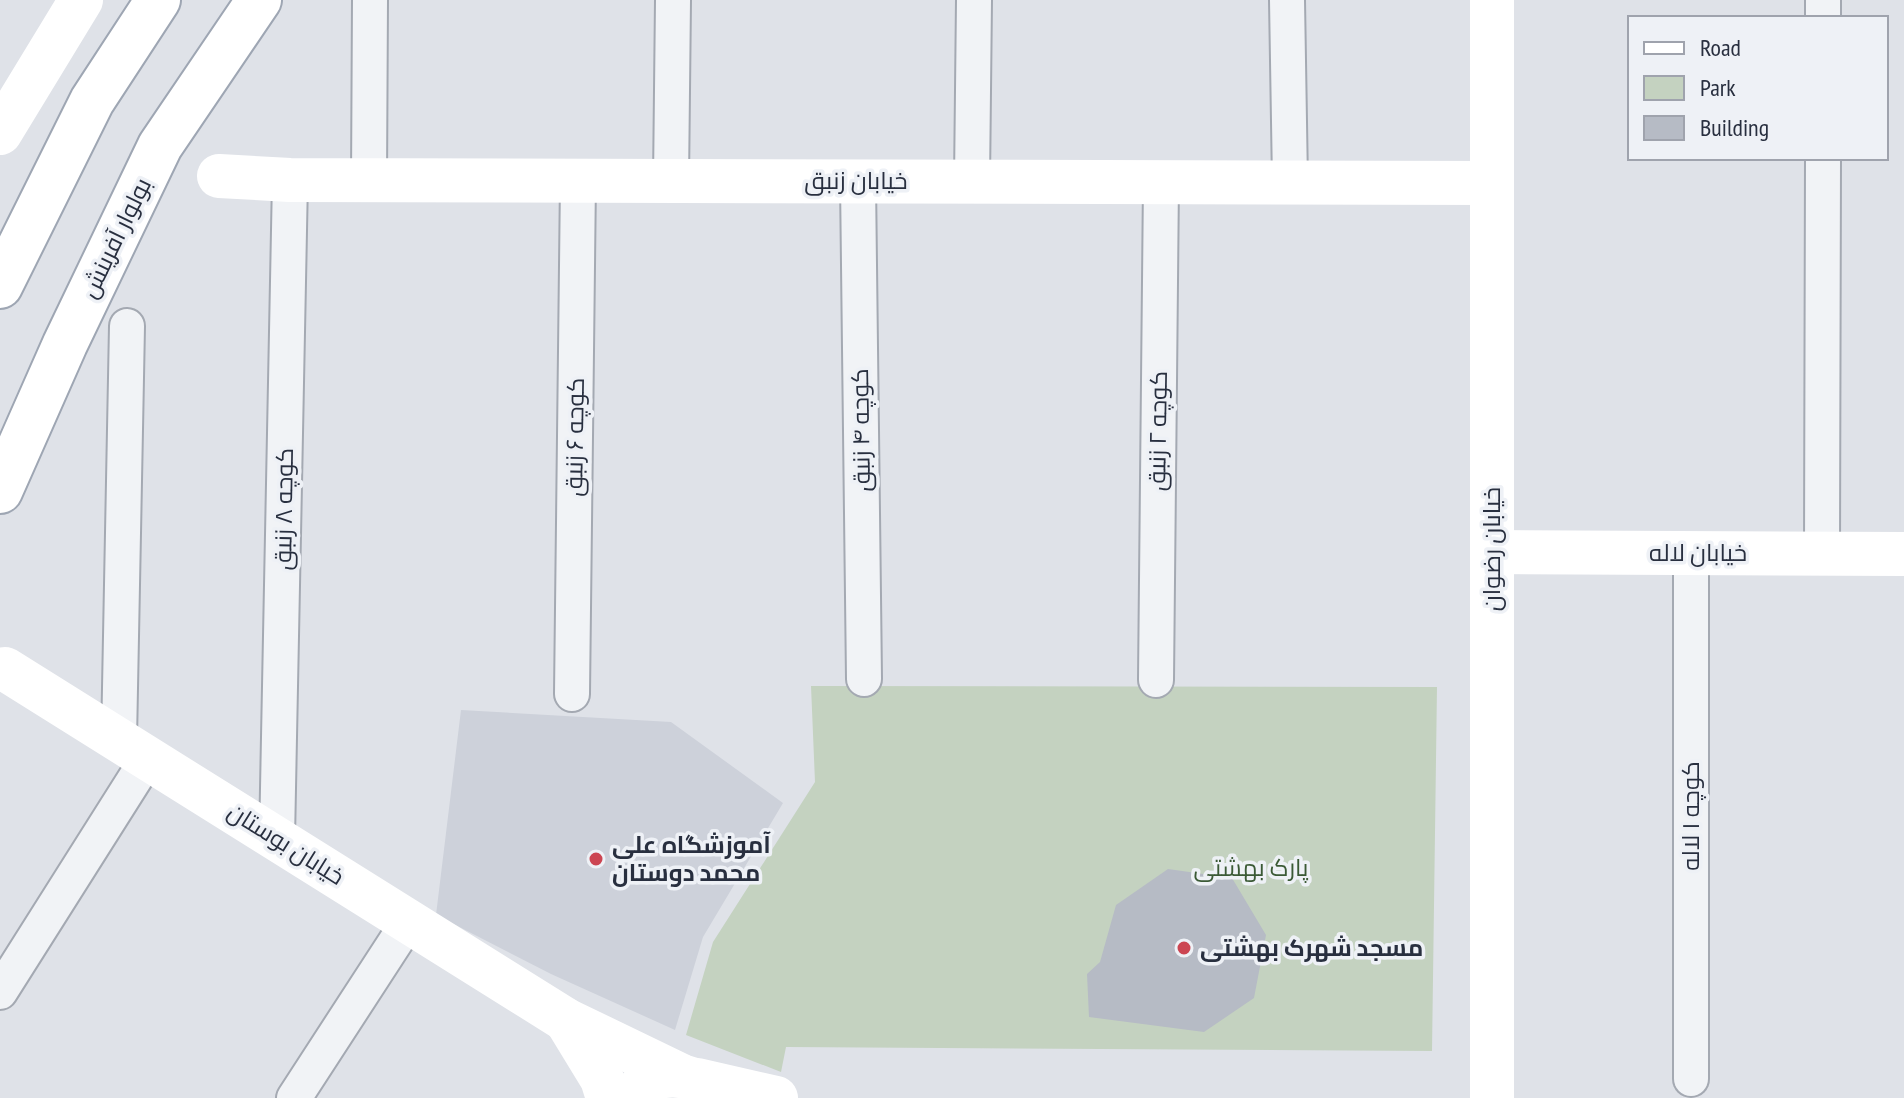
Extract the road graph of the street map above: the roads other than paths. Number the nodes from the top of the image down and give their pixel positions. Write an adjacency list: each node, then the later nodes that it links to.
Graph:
1 (81, 0): 9 (street)
2 (158, 0): 21 (street)
3 (259, 0): 23 (street, بولوار آفرینش)
4 (370, 0): 13 (street)
5 (673, 0): 15 (street)
6 (974, 0): 16 (street)
7 (1287, 0): 19 (street)
8 (1492, 0): 20 (street, خیابان رضوان)
9 (0, 133)
10 (1823, 160): 26 (street)
11 (219, 176): 12 (street, خیابان زنبق)
12 (290, 180): 13 (street, خیابان زنبق); 33 (street, کوچه ۸ زنبق)
13 (369, 180): 14 (street, خیابان زنبق)
14 (578, 180): 15 (street, خیابان زنبق); 31 (street, کوچه ۶ زنبق)
15 (671, 181): 17 (street, خیابان زنبق)
16 (972, 181): 17 (street, خیابان زنبق); 18 (street, خیابان زنبق)
17 (858, 182): 29 (street, کوچه ۴ زنبق)
18 (1161, 182): 19 (street, خیابان زنبق); 30 (street, کوچه ۲ زنبق)
19 (1290, 182): 20 (street, خیابان زنبق)
20 (1492, 183): 24 (street, خیابان رضوان)
21 (0, 286)
22 (127, 326): 32 (street)
23 (0, 491)
24 (1492, 552): 25 (street, خیابان لاله); 43 (street, خیابان رضوان)
25 (1691, 553): 26 (street, خیابان لاله); 37 (street, کوچه ۱ لاله)
26 (1822, 554): 27 (street, خیابان لاله)
27 (1904, 554)
28 (3, 673): 32 (street, خیابان بوستان)
29 (864, 679)
30 (1156, 680)
31 (572, 694)
32 (134, 749): 33 (street, خیابان بوستان); 35 (street)
33 (277, 839): 34 (street, خیابان بوستان)
34 (409, 921): 36 (street, خیابان بوستان); 39 (street)
35 (0, 992)
36 (566, 1020): 38 (street, خیابان بوستان); 40 (street)
37 (1691, 1079)
38 (698, 1084): 41 (street); 42 (street, خیابان بوستان)
39 (294, 1098)
40 (608, 1098)
41 (631, 1098)
42 (776, 1098)
43 (1492, 1098)

